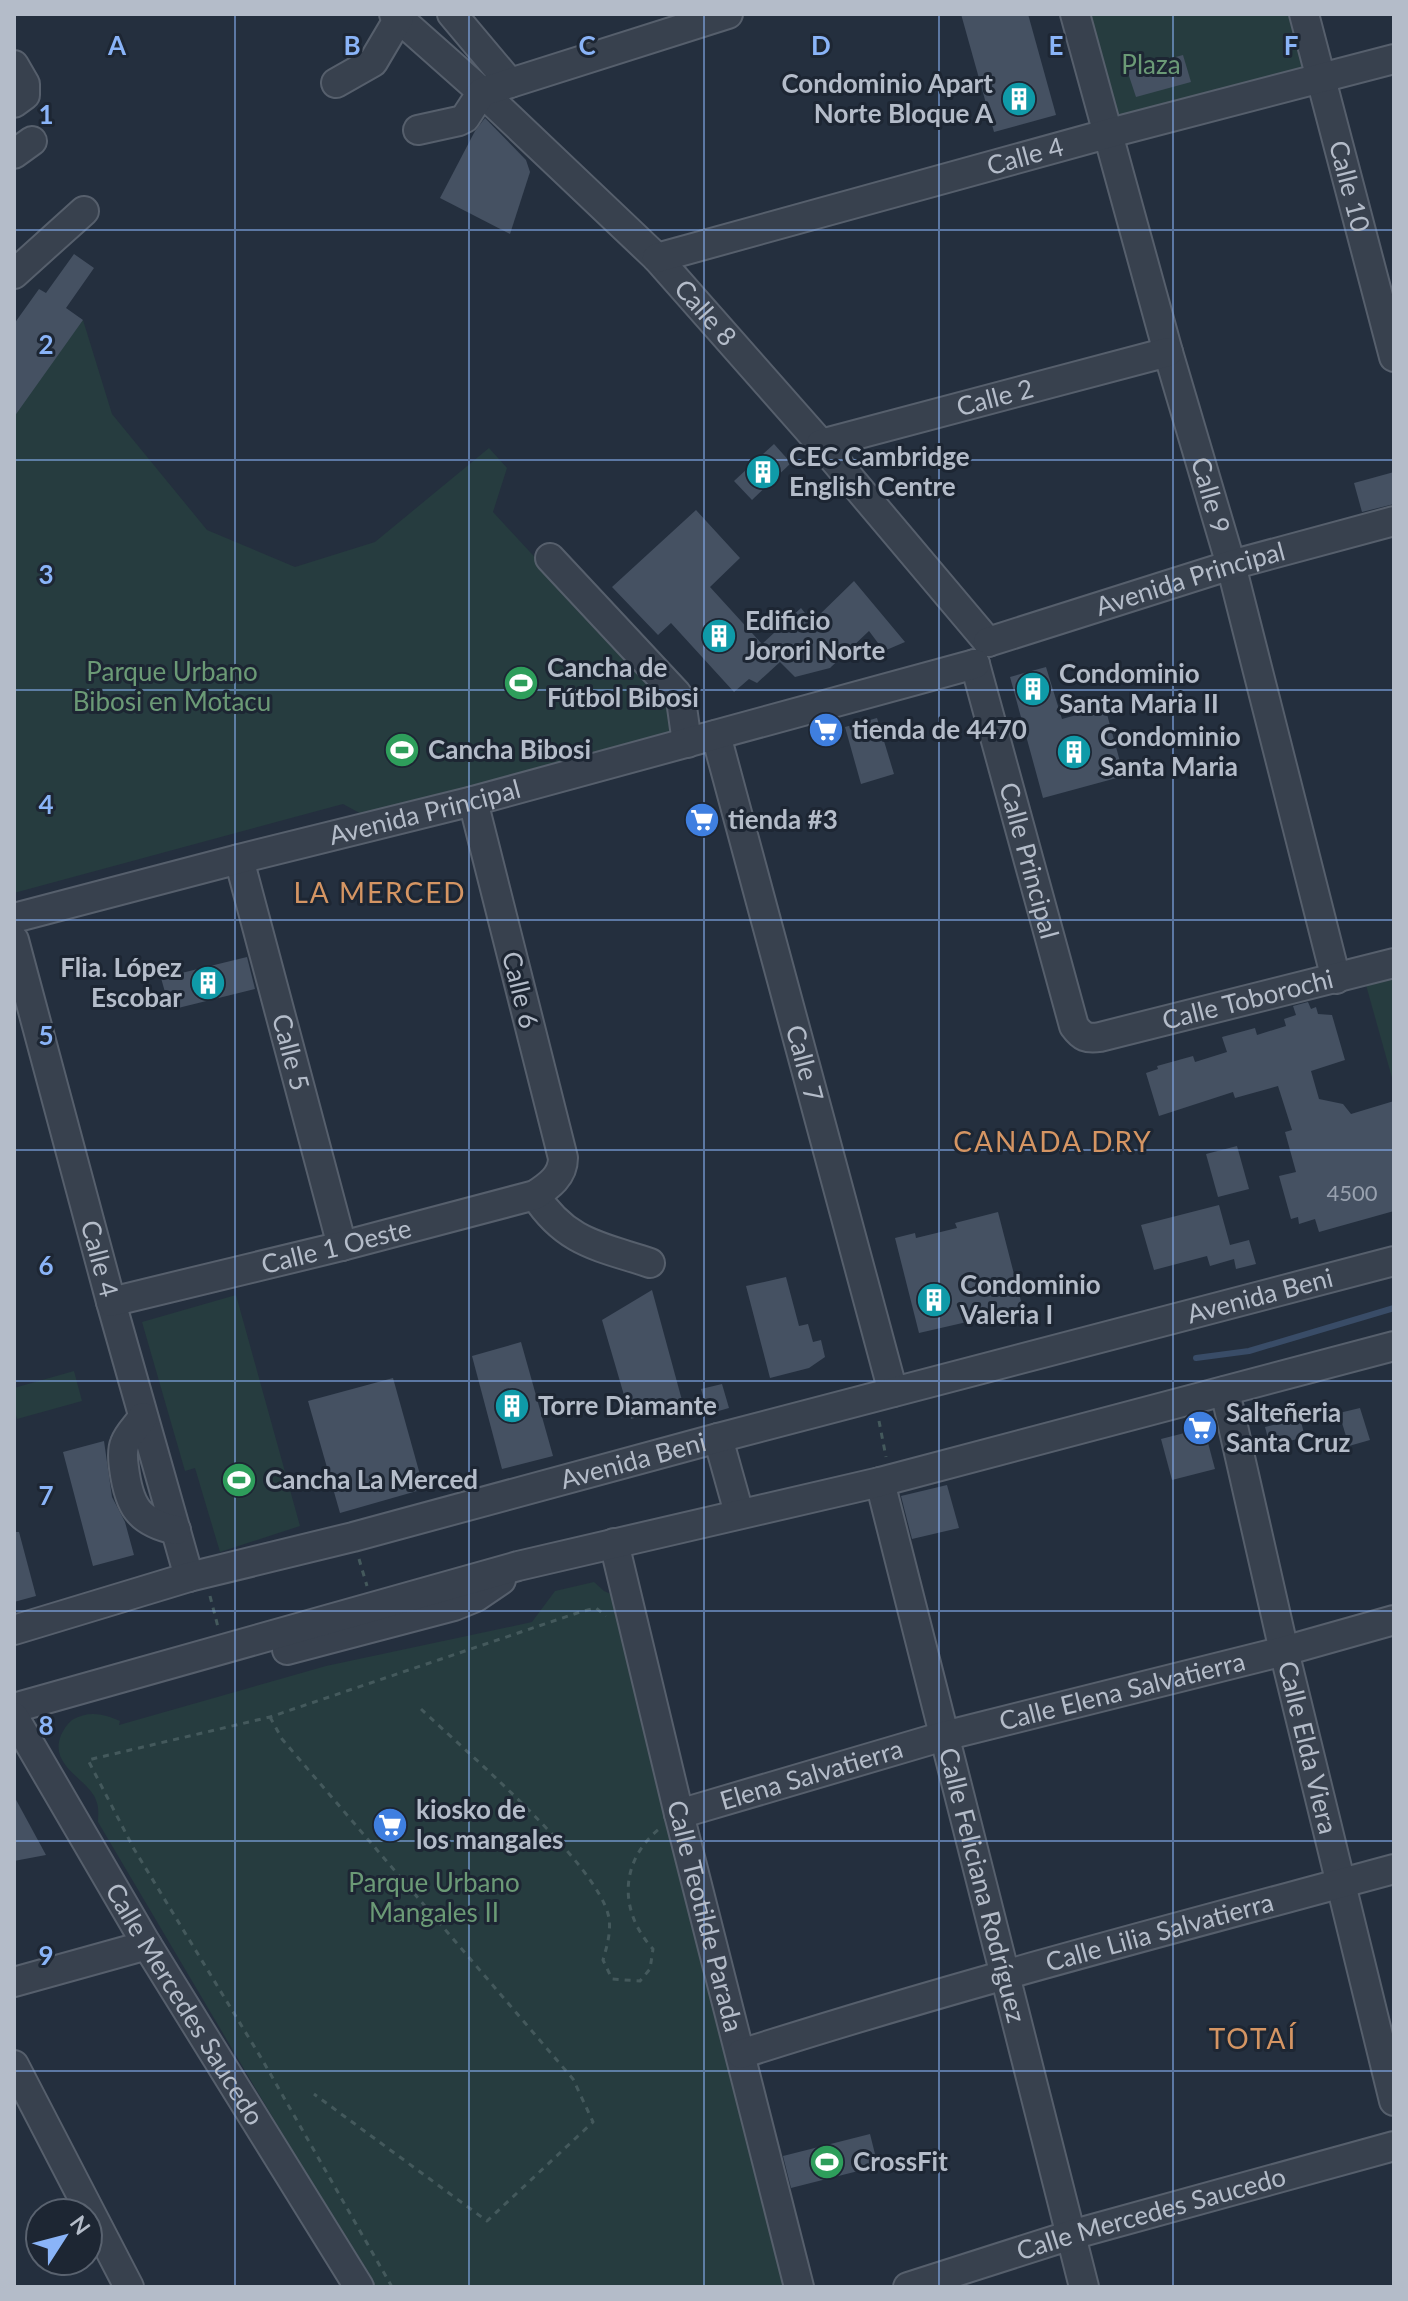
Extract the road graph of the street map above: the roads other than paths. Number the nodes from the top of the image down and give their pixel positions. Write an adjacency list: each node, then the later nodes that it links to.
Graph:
1 (452, 14): 10 (street)
2 (1075, 14): 14 (street, Calle 9)
3 (1304, 14): 8 (street, Calle 10)
4 (396, 16): 9 (street); 11 (street, Calle 8)
5 (710, 16): 10 (street)
6 (1394, 59): 8 (street, Calle 4)
7 (14, 65): 12 (street)
8 (1322, 79): 14 (street, Calle 4); 19 (street, Calle 10)
9 (336, 83)
10 (510, 83): 11 (street)
11 (482, 92): 13 (street); 16 (street, Calle 8)
12 (14, 103)
13 (418, 130)
14 (1110, 133): 16 (street, Calle 4); 18 (street, Calle 9)
15 (84, 211): 17 (street)
16 (657, 258): 20 (street, Calle 8)
17 (14, 274)
18 (1168, 352): 20 (street, Calle 2); 23 (street, Calle 9)
19 (1394, 357)
20 (821, 444): 24 (street, Calle 8)
21 (1394, 521): 23 (street, Avenida Principal)
22 (550, 558): 26 (street)
23 (1231, 565): 24 (street, Avenida Principal); 32 (street, Calle 9)
24 (981, 653): 25 (street, Avenida Principal); 33 (street, Calle Principal)
25 (716, 735): 26 (street, Avenida Principal); 41 (street, Calle 7)
26 (687, 743): 27 (street, Avenida Principal)
27 (473, 801): 28 (street, Avenida Principal); 34 (street, Calle 6)
28 (239, 859): 29 (street, Avenida Principal); 35 (street, Calle 5)
29 (14, 918)
30 (14, 940): 38 (street, Calle 4)
31 (1394, 963): 32 (street, Calle Toborochi)
32 (1336, 979): 33 (street, Calle Toborochi)
33 (1100, 1037)
34 (546, 1186): 35 (street, Calle 1 Oeste); 37 (street)
35 (342, 1246): 38 (street, Calle 1 Oeste)
36 (1394, 1261): 41 (street, Avenida Beni)
37 (650, 1263)
38 (111, 1302): 46 (street, Calle 4)
39 (1394, 1346): 40 (street)
40 (1225, 1391): 43 (street); 49 (street, Calle Elda Viera)
41 (884, 1395): 42 (street, Avenida Beni)
42 (718, 1438): 44 (street); 46 (street, Avenida Beni)
43 (885, 1480): 44 (street); 52 (street, Calle Feliciana Rodríguez)
44 (739, 1513): 45 (street)
45 (614, 1543): 50 (street); 53 (street, Calle Teotilde Parada)
46 (199, 1582): 48 (street, Avenida Beni)
47 (1394, 1620): 49 (street, Calle Elena Salvatierra)
48 (14, 1630)
49 (1284, 1651): 52 (street, Calle Elena Salvatierra); 55 (street, Calle Elda Viera)
50 (14, 1708)
51 (14, 1717): 56 (street, Calle Mercedes Saucedo)
52 (944, 1736): 53 (street, Elena Salvatierra); 57 (street, Calle Feliciana Rodríguez)
53 (669, 1821): 59 (street, Calle Teotilde Parada)
54 (1394, 1869): 55 (street, Calle Lilia Salvatierra)
55 (1341, 1883): 57 (street, Calle Lilia Salvatierra); 61 (street, Calle Elda Viera)
56 (147, 1945): 58 (street); 65 (street, Calle Mercedes Saucedo)
57 (1005, 1975): 59 (street, Calle Lilia Salvatierra); 63 (street, Calle Feliciana Rodríguez)
58 (14, 1982)
59 (741, 2054): 66 (street, Calle Teotilde Parada)
60 (14, 2065): 64 (street)
61 (1394, 2101)
62 (1394, 2146): 63 (street, Calle Mercedes Saucedo)
63 (1071, 2235): 67 (street, Calle Mercedes Saucedo); 68 (street, Calle Feliciana Rodríguez)
64 (129, 2287)
65 (359, 2287)
66 (799, 2287)
67 (908, 2287)
68 (1084, 2287)

